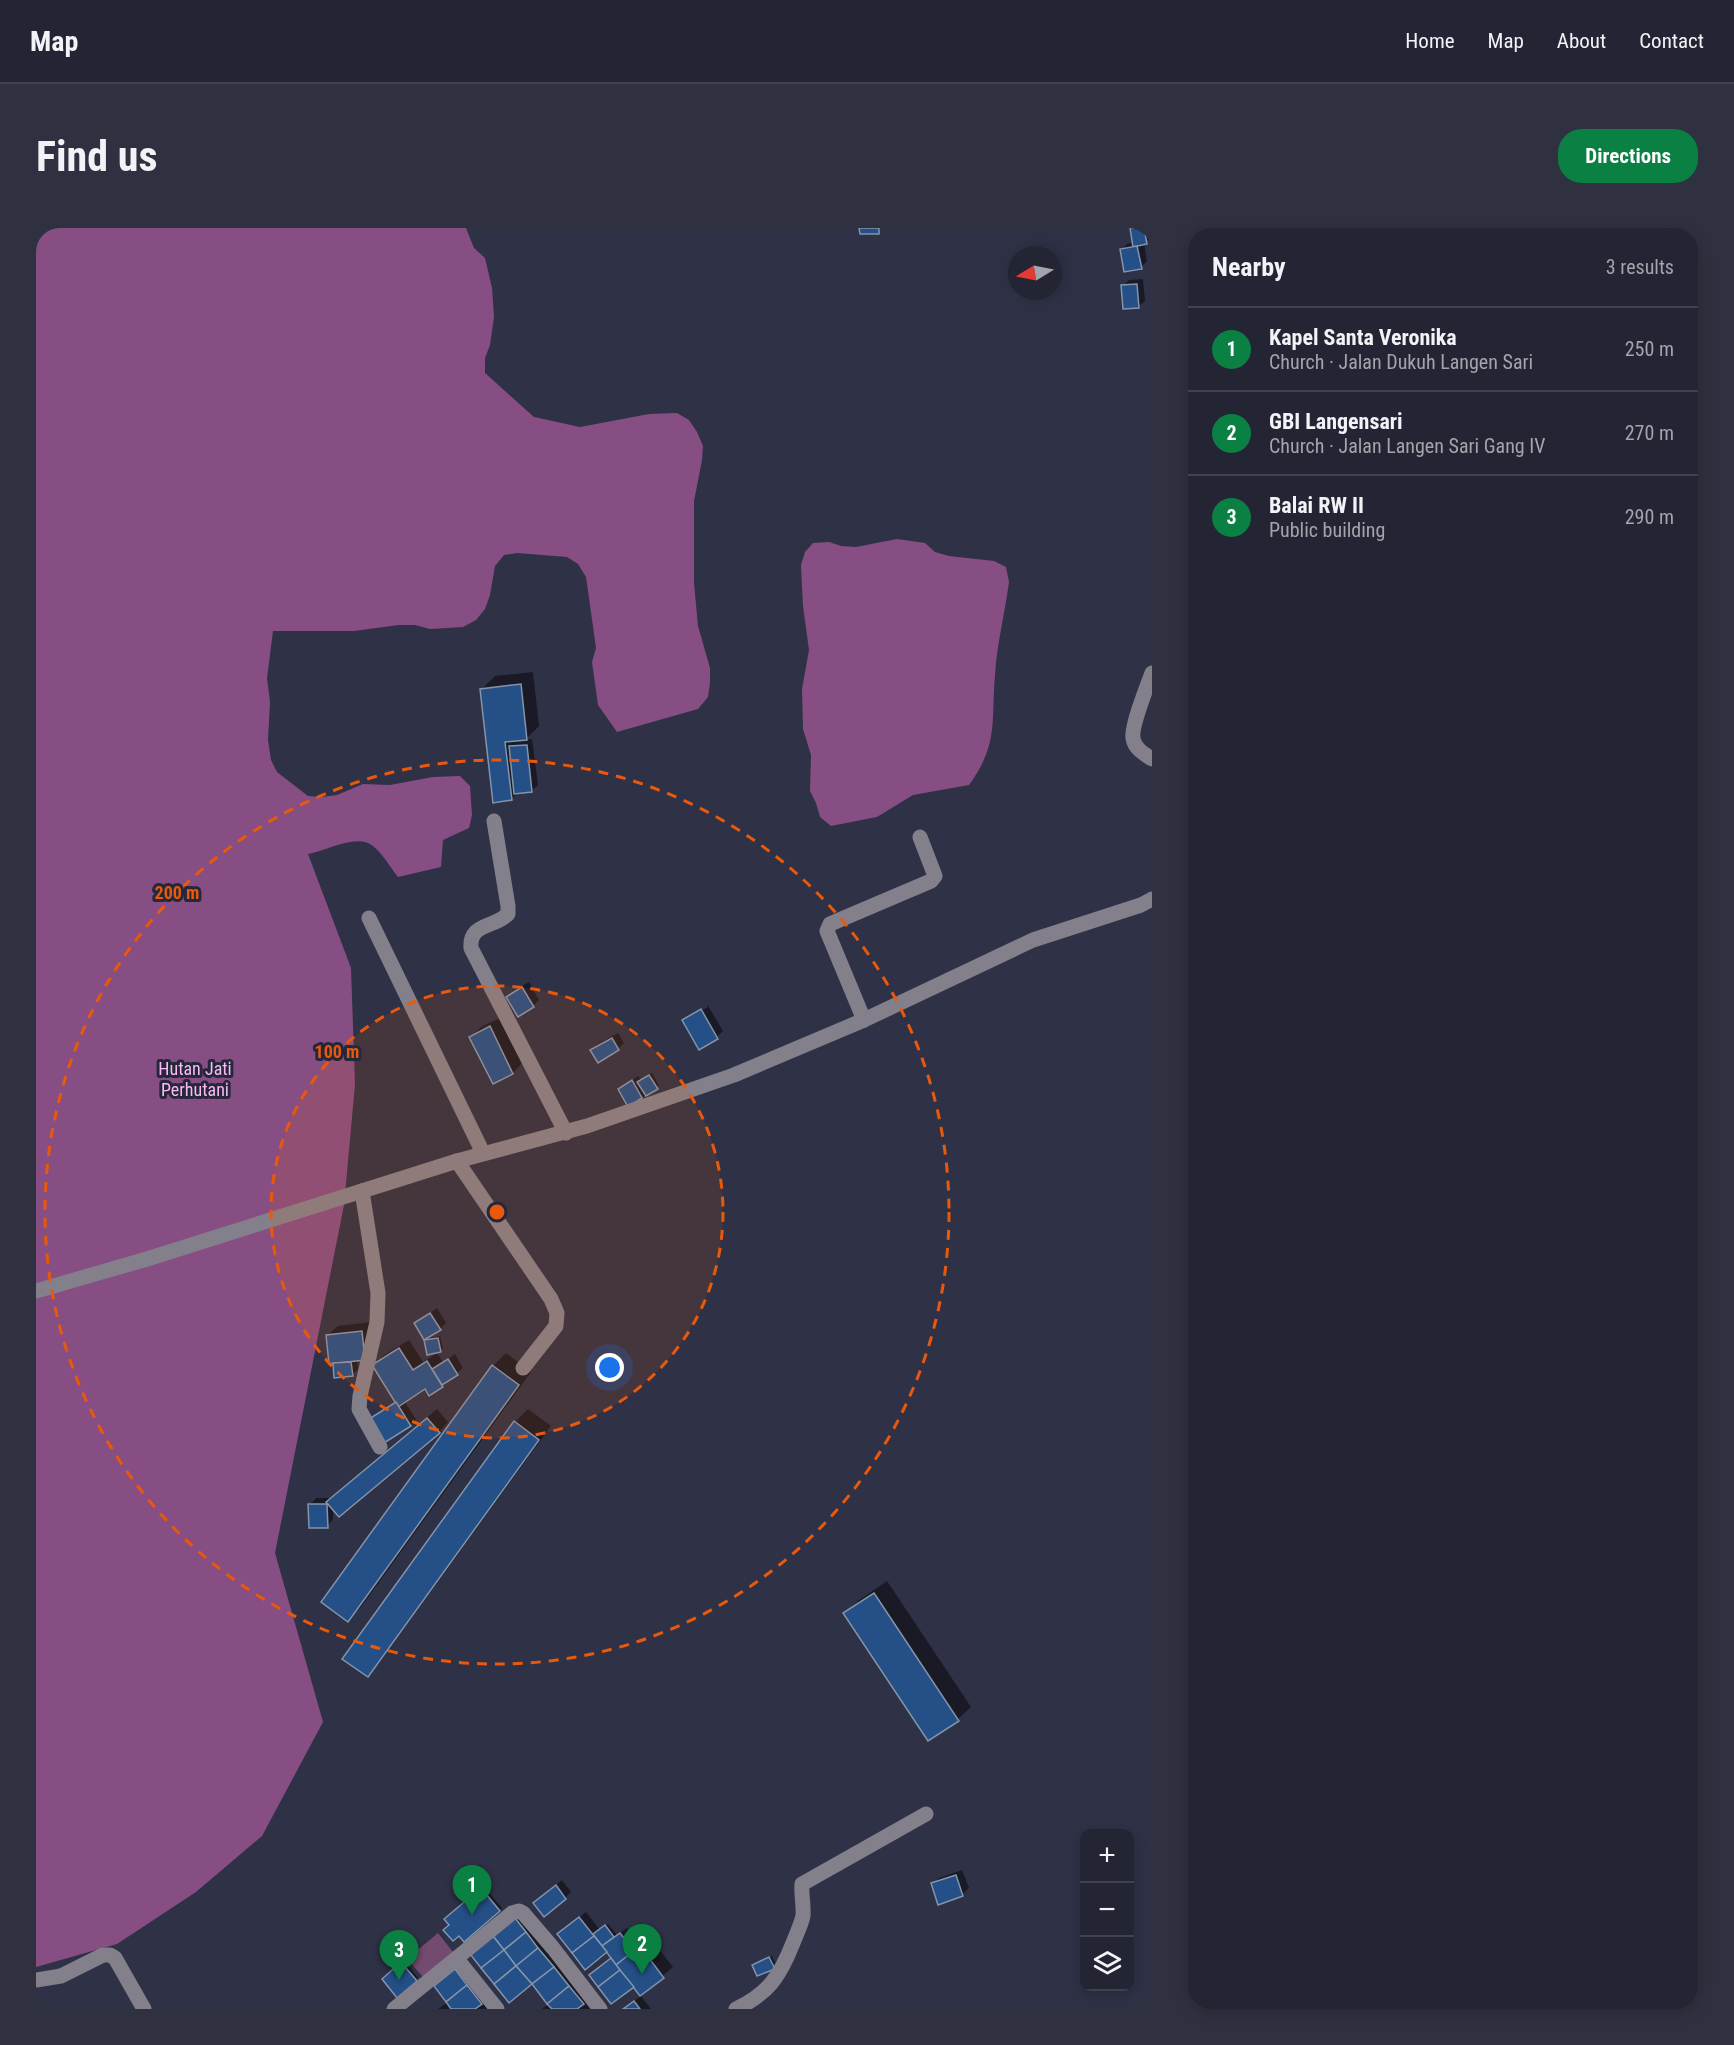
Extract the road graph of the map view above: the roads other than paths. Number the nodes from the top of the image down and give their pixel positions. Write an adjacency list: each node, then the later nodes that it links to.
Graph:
1 (1152, 673): 2 (street)
2 (1152, 759)
3 (494, 821): 8 (street)
4 (920, 837): 7 (street)
5 (1152, 899): 7 (street)
6 (369, 918): 9 (street)
7 (864, 1020): 8 (street)
8 (566, 1133): 9 (street)
9 (483, 1153): 10 (street)
10 (457, 1161): 11 (street); 13 (street)
11 (362, 1191): 12 (street); 14 (street)
12 (36, 1291)
13 (523, 1368)
14 (380, 1447)
15 (926, 1814): 18 (street)
16 (457, 1959): 19 (street); 21 (street); 22 (street)
17 (36, 1980): 20 (street)
18 (755, 2005): 23 (street)
19 (396, 2008)
20 (144, 2009)
21 (497, 2009)
22 (600, 2009)
23 (736, 2009)

